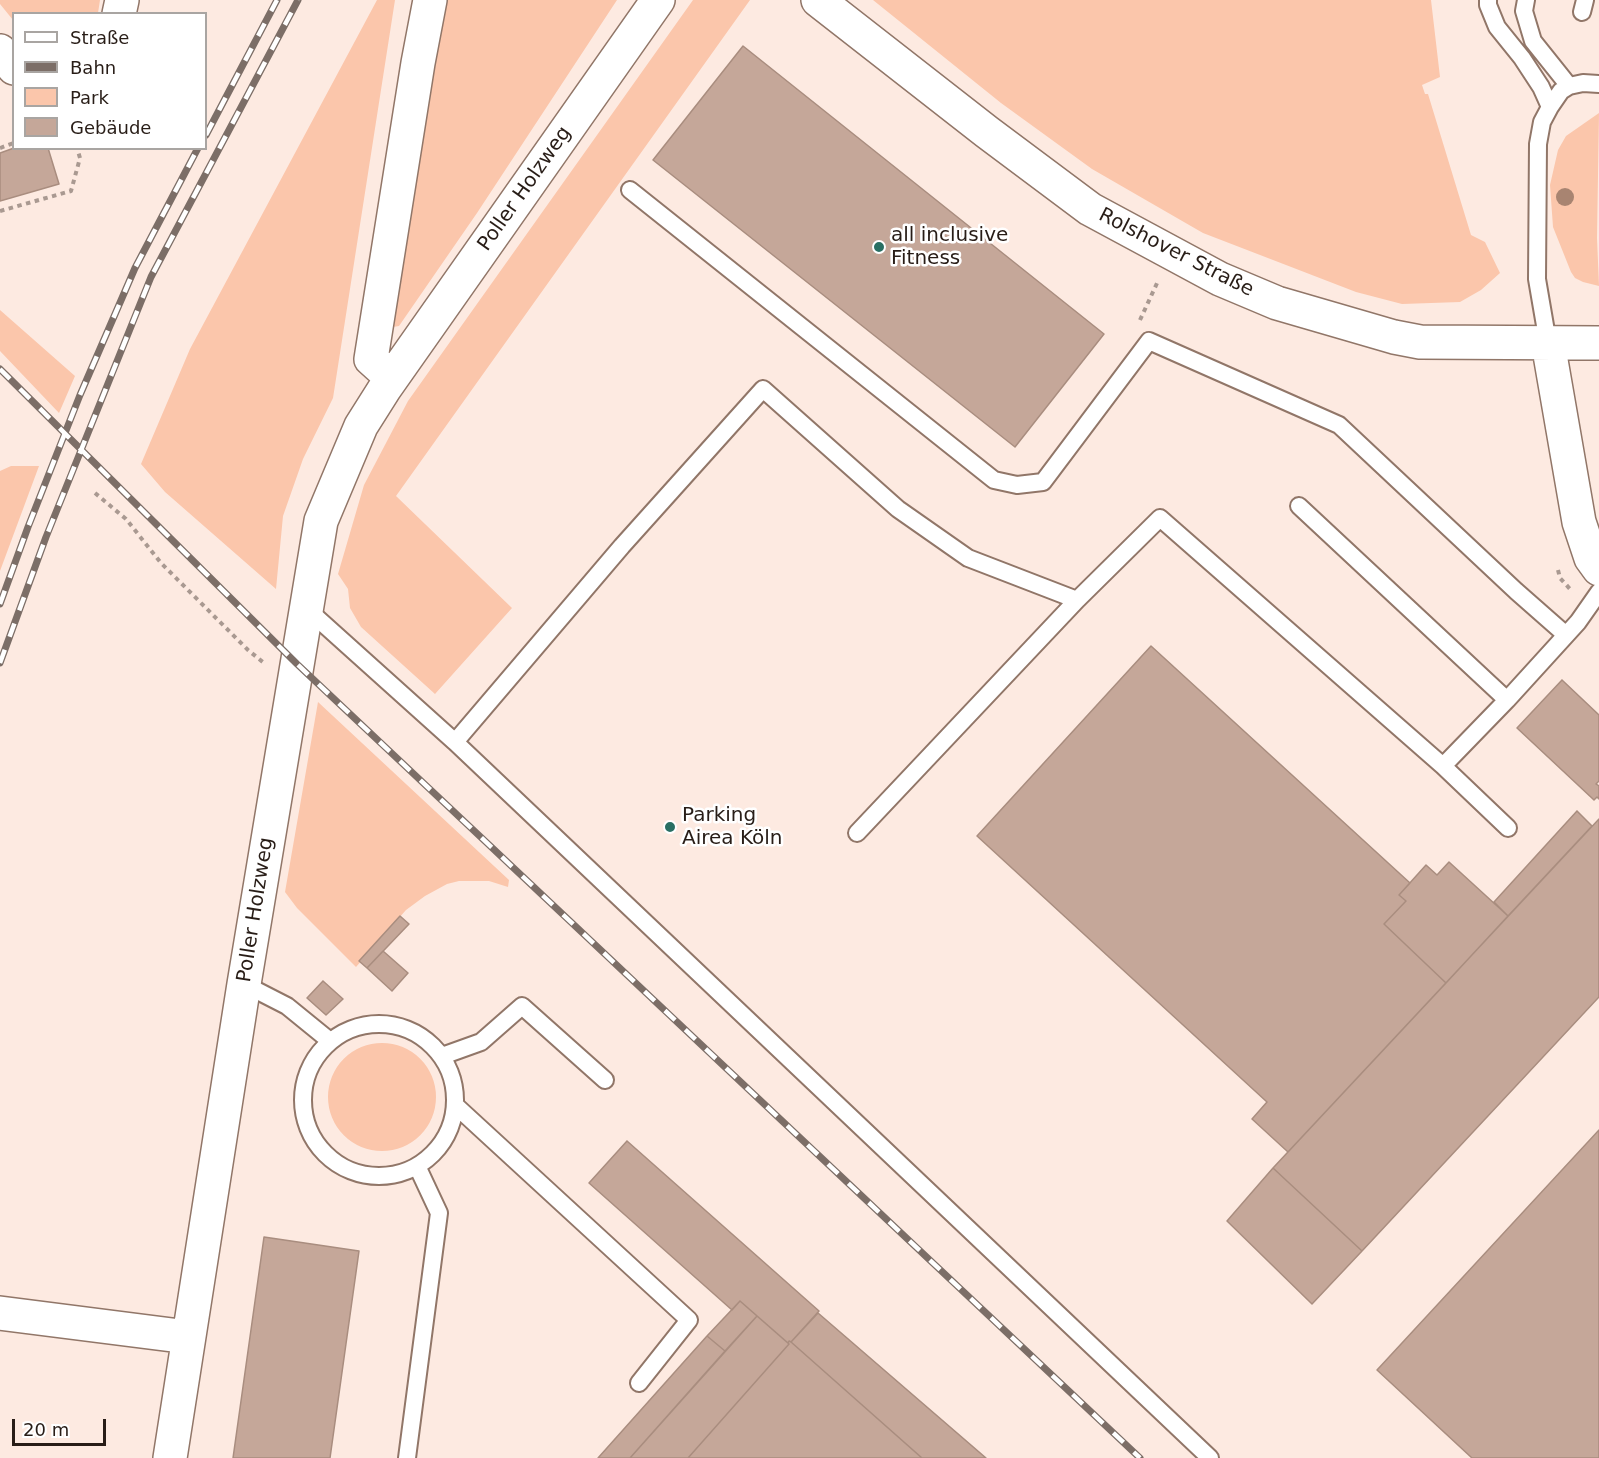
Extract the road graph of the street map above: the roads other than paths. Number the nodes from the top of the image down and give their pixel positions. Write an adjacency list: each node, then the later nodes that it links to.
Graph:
1 (430, 0): 14 (street)
2 (658, 0): 14 (street, Poller Holzweg)
3 (818, 0): 12 (street, Rolshover Straße)
4 (1488, 0): 10 (lane)
5 (1526, 0): 9 (lane)
6 (0, 51): 7 (street)
7 (12, 66)
8 (1599, 84): 9 (lane)
9 (1569, 86): 10 (lane)
10 (1550, 107): 12 (lane)
11 (630, 190): 20 (lane)
12 (1548, 343): 13 (street, Rolshover Straße); 16 (street)
13 (1599, 343)
14 (392, 378): 19 (street, Poller Holzweg)
15 (1299, 506): 21 (lane)
16 (1599, 569)
17 (1599, 592): 20 (lane)
18 (1077, 600): 22 (lane); 23 (lane); 25 (lane)
19 (307, 609): 22 (lane); 26 (street, Poller Holzweg)
20 (1566, 635): 21 (lane)
21 (1507, 700): 23 (lane)
22 (455, 742): 37 (lane)
23 (1443, 766): 24 (lane)
24 (1508, 828)
25 (857, 833)
26 (244, 984): 27 (lane); 33 (street, Poller Holzweg)
27 (330, 1041): 28 (lane); 31 (lane)
28 (442, 1056): 29 (lane); 30 (lane)
29 (605, 1080)
30 (455, 1105): 31 (lane); 34 (lane)
31 (417, 1167): 36 (lane)
32 (0, 1313): 33 (street)
33 (188, 1337): 35 (street, Poller Holzweg)
34 (639, 1383)
35 (170, 1458)
36 (407, 1458)
37 (1210, 1458)

